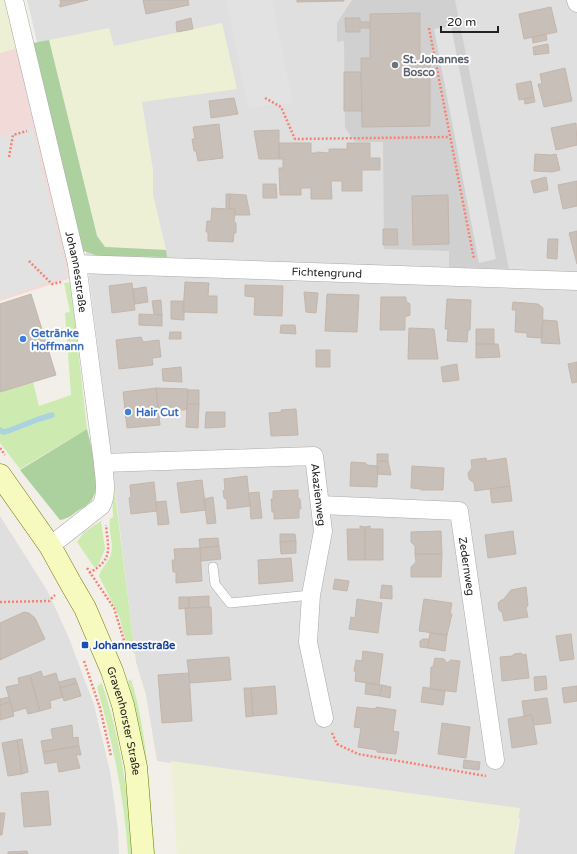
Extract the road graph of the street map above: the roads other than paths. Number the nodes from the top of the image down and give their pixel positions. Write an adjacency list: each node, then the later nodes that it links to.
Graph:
1 (14, 0): 4 (street, Johannesstraße)
2 (576, 0): 3 (street)
3 (577, 3)
4 (78, 271): 5 (street, Fichtengrund); 6 (street, Johannesstraße)
5 (577, 281)
6 (103, 463): 8 (street, Akazienweg); 9 (street, Johannesstraße)
7 (0, 475): 9 (main road, Gravenhorster Straße)
8 (320, 505): 11 (street, Akazienweg); 13 (street, Zedernweg)
9 (50, 546): 14 (main road, Gravenhorster Straße)
10 (213, 567): 11 (lane)
11 (311, 595): 12 (street, Akazienweg)
12 (324, 718)
13 (495, 760)
14 (142, 854)

